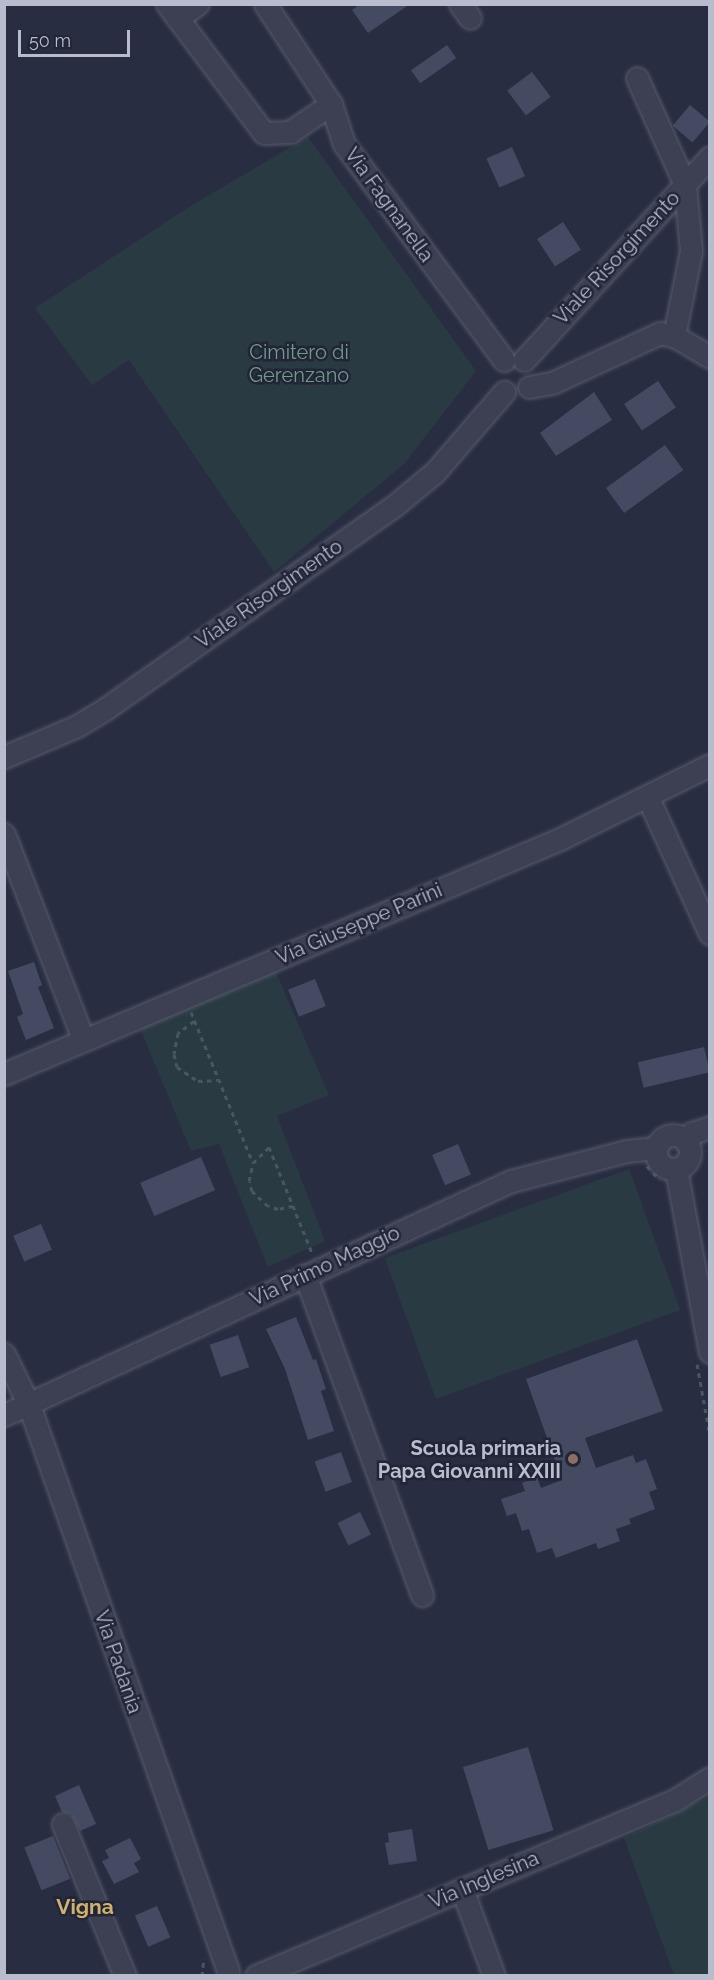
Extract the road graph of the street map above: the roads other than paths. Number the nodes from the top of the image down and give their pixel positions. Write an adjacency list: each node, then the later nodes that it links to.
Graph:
1 (198, 4): 3 (street)
2 (265, 4): 5 (street, Via Fagnanella)
3 (172, 11): 5 (street)
4 (638, 78): 7 (street)
5 (331, 104): 10 (street, Via Fagnanella)
6 (710, 157): 7 (street, Viale Risorgimento)
7 (685, 185): 8 (street); 10 (street, Viale Risorgimento)
8 (674, 336): 9 (street); 11 (street)
9 (710, 357)
10 (514, 360): 11 (street); 12 (street)
11 (529, 387): 12 (street)
12 (504, 392): 13 (street, Viale Risorgimento)
13 (4, 757)
14 (710, 765): 15 (street, Via Giuseppe Parini)
15 (648, 798): 17 (street); 18 (street, Via Giuseppe Parini)
16 (4, 834): 18 (street)
17 (710, 934)
18 (83, 1040): 19 (street, Via Giuseppe Parini)
19 (4, 1074)
20 (710, 1126): 21 (street)
21 (686, 1141): 22 (street); 23 (street)
22 (656, 1148): 23 (street); 24 (street, Via Primo Maggio)
23 (676, 1169): 25 (street)
24 (312, 1272): 28 (street, Via Primo Maggio); 30 (street)
25 (707, 1324): 26 (street)
26 (710, 1352)
27 (4, 1354): 28 (street, Via Padania)
28 (29, 1405): 29 (street, Via Primo Maggio); 34 (street, Via Padania)
29 (4, 1415)
30 (423, 1595)
31 (710, 1778): 33 (street, Via Inglesina)
32 (63, 1824): 35 (street)
33 (462, 1889): 36 (street, Via Inglesina); 37 (street)
34 (231, 1974)
35 (126, 1976)
36 (256, 1976)
37 (494, 1976)

